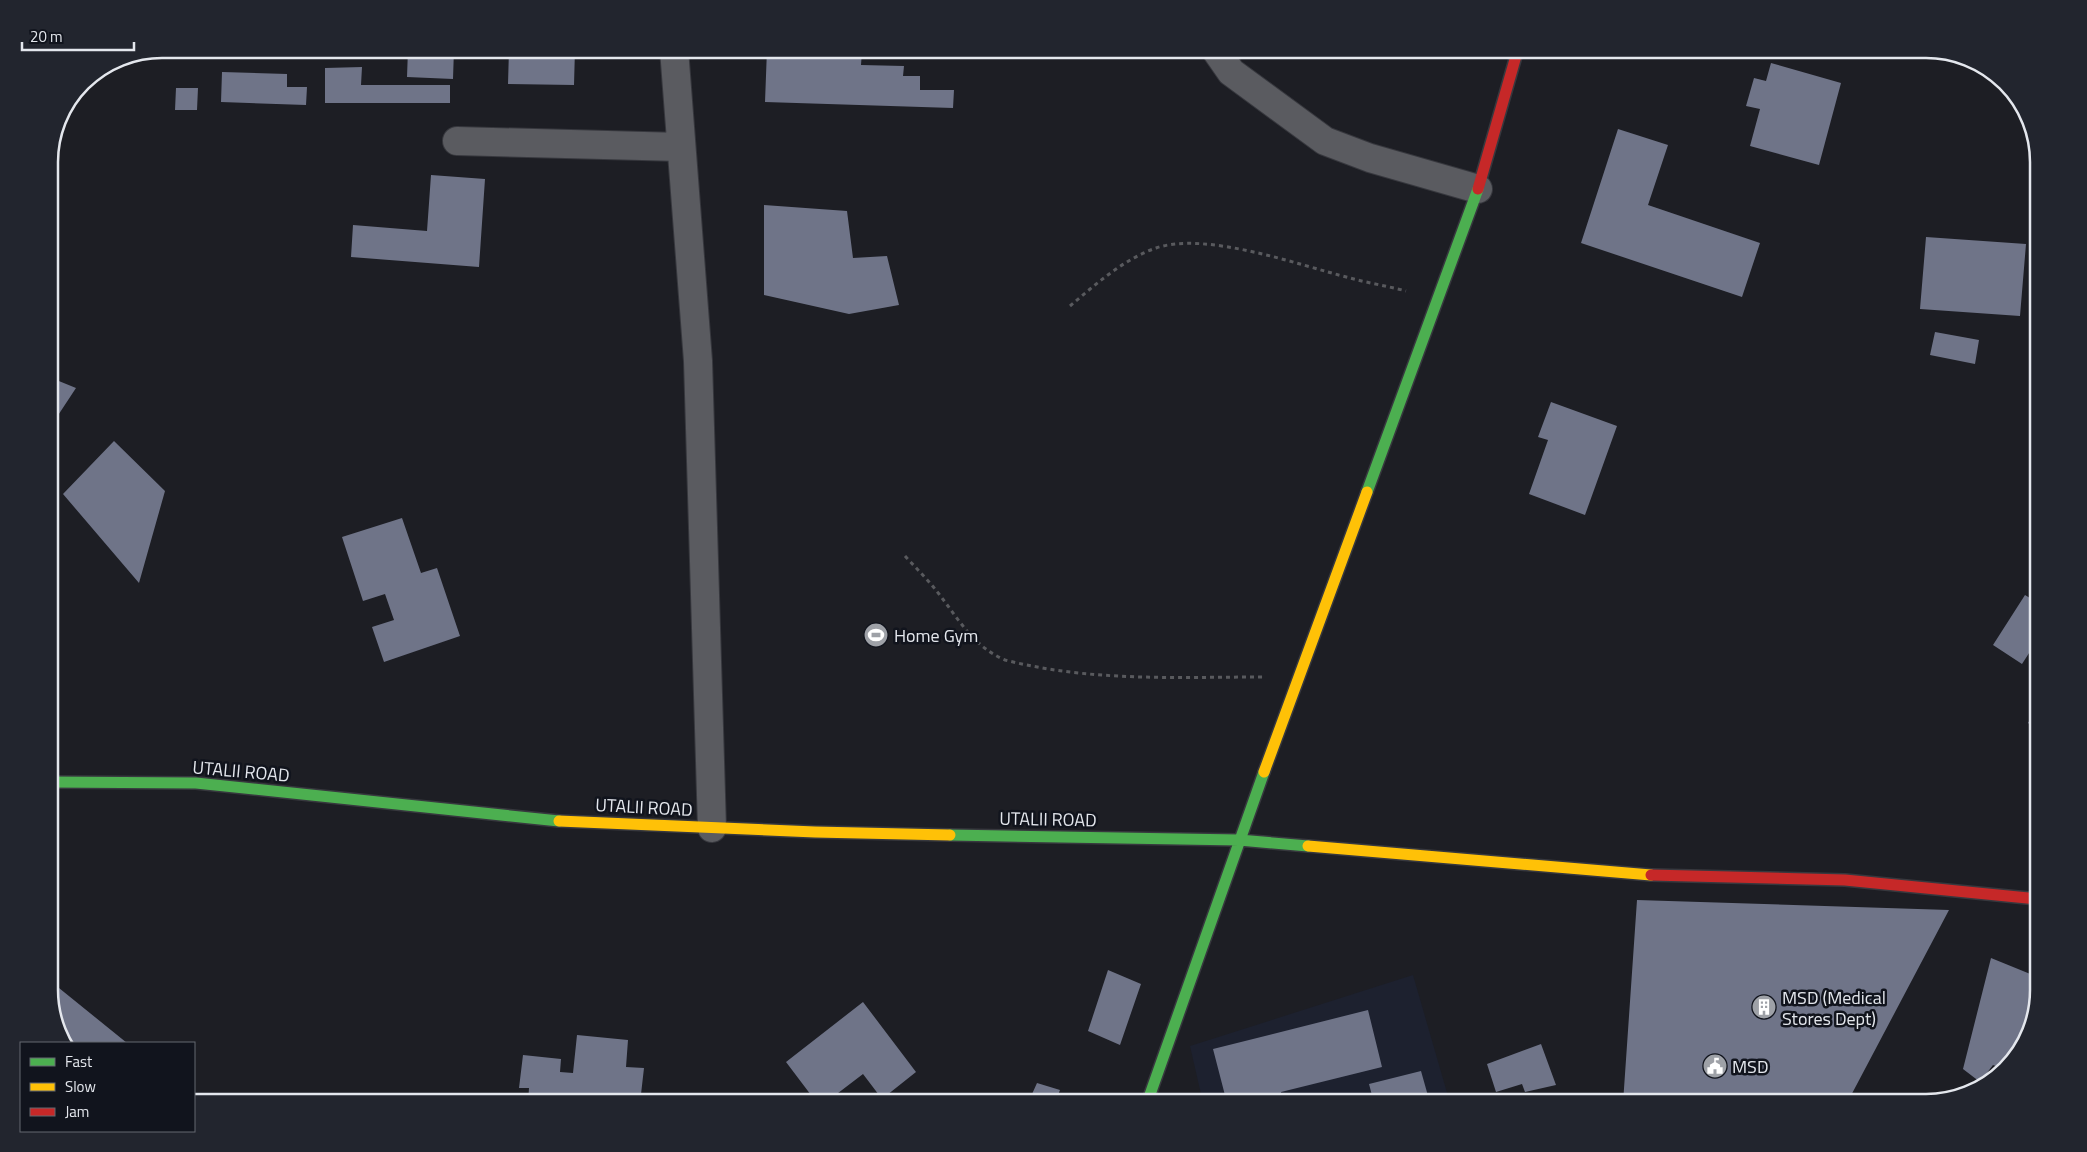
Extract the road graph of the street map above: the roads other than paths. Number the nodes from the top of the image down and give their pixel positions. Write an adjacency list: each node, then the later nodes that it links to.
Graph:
1 (675, 58): 5 (street)
2 (1221, 58): 6 (street)
3 (1515, 58): 6 (street)
4 (457, 141): 5 (street)
5 (680, 147): 8 (street)
6 (1478, 189): 9 (street)
7 (58, 782): 8 (street, UTALII ROAD)
8 (712, 828): 9 (street, UTALII ROAD)
9 (1239, 840): 10 (street, UTALII ROAD); 11 (street)
10 (2030, 898)
11 (1150, 1094)

